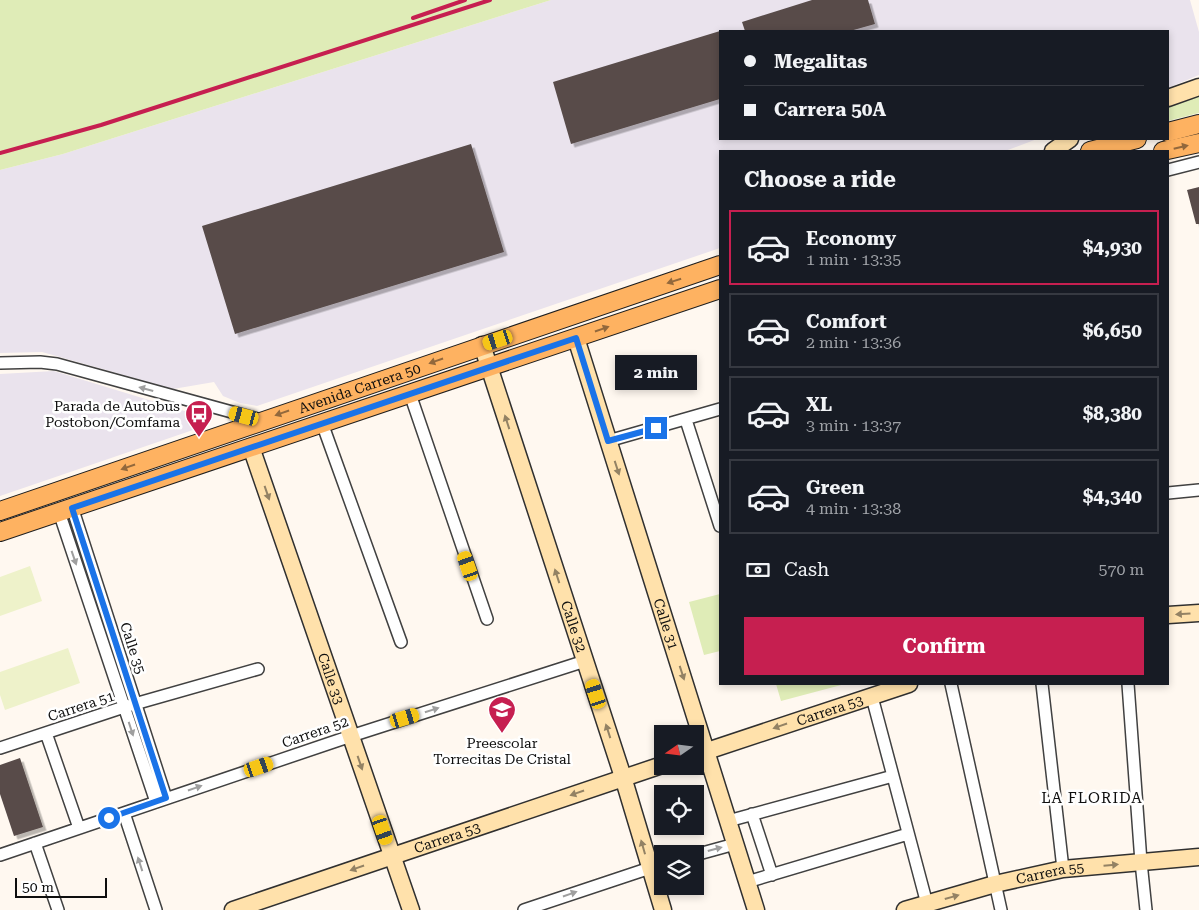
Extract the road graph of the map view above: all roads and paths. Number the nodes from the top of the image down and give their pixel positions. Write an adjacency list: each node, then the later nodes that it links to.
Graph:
1 (1199, 87): 2 (street)
2 (1169, 98)
3 (1199, 124): 4 (main road)
4 (1169, 132)
5 (1069, 140): 8 (street)
6 (1133, 140): 9 (main road)
7 (1199, 142): 10 (main road, one-way to 7)
8 (1054, 150)
9 (1094, 150)
10 (1167, 150)
11 (1199, 162): 12 (street)
12 (1169, 170)
13 (719, 265): 16 (main road, Avenida Carrera 50, one-way to 16)
14 (719, 289): 15 (main road, Avenida Carrera 50, one-way to 14)
15 (576, 338): 18 (main road, Avenida Carrera 50); 24 (street, Calle 31)
16 (482, 345): 18 (street, Calle 32); 21 (main road, Avenida Carrera 50, one-way to 21)
17 (0, 363): 21 (street, one-way to 17)
18 (489, 367): 19 (main road, Avenida Carrera 50); 36 (street, Calle 32, one-way to 18)
19 (410, 394): 23 (main road, Avenida Carrera 50); 34 (street)
20 (719, 409): 22 (street)
21 (261, 420): 29 (main road, Avenida Carrera 50, one-way to 29)
22 (686, 420): 24 (street); 30 (street)
23 (322, 423): 25 (main road, Avenida Carrera 50); 35 (street)
24 (608, 441): 45 (street, Calle 31, one-way to 45)
25 (251, 447): 28 (main road, Avenida Carrera 50); 47 (street, Calle 33, one-way to 47)
26 (1199, 490): 27 (street)
27 (1169, 493)
28 (65, 510): 31 (main road, Avenida Carrera 50); 43 (street, Calle 35); 44 (street, Calle 35, one-way to 44)
29 (0, 511)
30 (719, 523)
31 (0, 532)
32 (1199, 613): 33 (street, one-way to 33)
33 (1169, 615)
34 (487, 619)
35 (401, 642)
36 (585, 661): 47 (street, Carrera 52, one-way to 36); 53 (street, Calle 32, one-way to 36)
37 (258, 669): 43 (street, Carrera 51)
38 (906, 685): 42 (street, Carrera 53)
39 (951, 685): 72 (street)
40 (1042, 685): 69 (street)
41 (1128, 685): 67 (street)
42 (872, 697): 49 (street, Carrera 53, one-way to 49); 52 (street)
43 (136, 704): 44 (street, Carrera 51); 54 (street, Calle 35)
44 (124, 707): 46 (street, Carrera 51); 54 (street, Calle 35, one-way to 54)
45 (693, 725)
46 (46, 733): 48 (street, Carrera 51); 58 (street)
47 (351, 736): 54 (street, Carrera 52, one-way to 47); 64 (street, Calle 33, one-way to 64)
48 (0, 748)
49 (704, 752)
50 (704, 761): 57 (street, Calle 31)
51 (654, 767): 53 (street, Carrera 53)
52 (893, 776): 56 (street); 59 (street)
53 (623, 777): 64 (street, Carrera 53, one-way to 64); 66 (street, Calle 32, one-way to 53)
54 (161, 800): 55 (street, Carrera 52)
55 (124, 814): 58 (street, Carrera 52); 76 (street, one-way to 55)
56 (752, 814): 57 (street); 70 (street)
57 (728, 821): 61 (street, Calle 31)
58 (79, 828): 60 (street, Carrera 52)
59 (908, 834): 70 (street); 74 (street)
60 (36, 843): 63 (street, Carrera 52); 75 (street)
61 (735, 844): 62 (street, one-way to 61); 71 (street, Calle 31)
62 (704, 853)
63 (0, 855)
64 (392, 856): 77 (street, Carrera 53, one-way to 77); 78 (street, Calle 33)
65 (1199, 857): 67 (street, Carrera 55)
66 (654, 861)
67 (1141, 862): 69 (street, Carrera 55, one-way to 67); 84 (street)
68 (654, 867): 79 (street, one-way to 68)
69 (1063, 869): 72 (street, Carrera 55)
70 (772, 875): 71 (street)
71 (747, 882): 81 (street, Calle 31)
72 (995, 884): 74 (street, Carrera 55, one-way to 72); 83 (street)
73 (661, 895): 80 (street, Calle 32)
74 (927, 904): 82 (street, Carrera 55)
75 (58, 910)
76 (156, 910)
77 (233, 910)
78 (411, 910)
79 (524, 910)
80 (663, 910)
81 (756, 910)
82 (905, 910)
83 (1001, 910)
84 (1146, 910)

